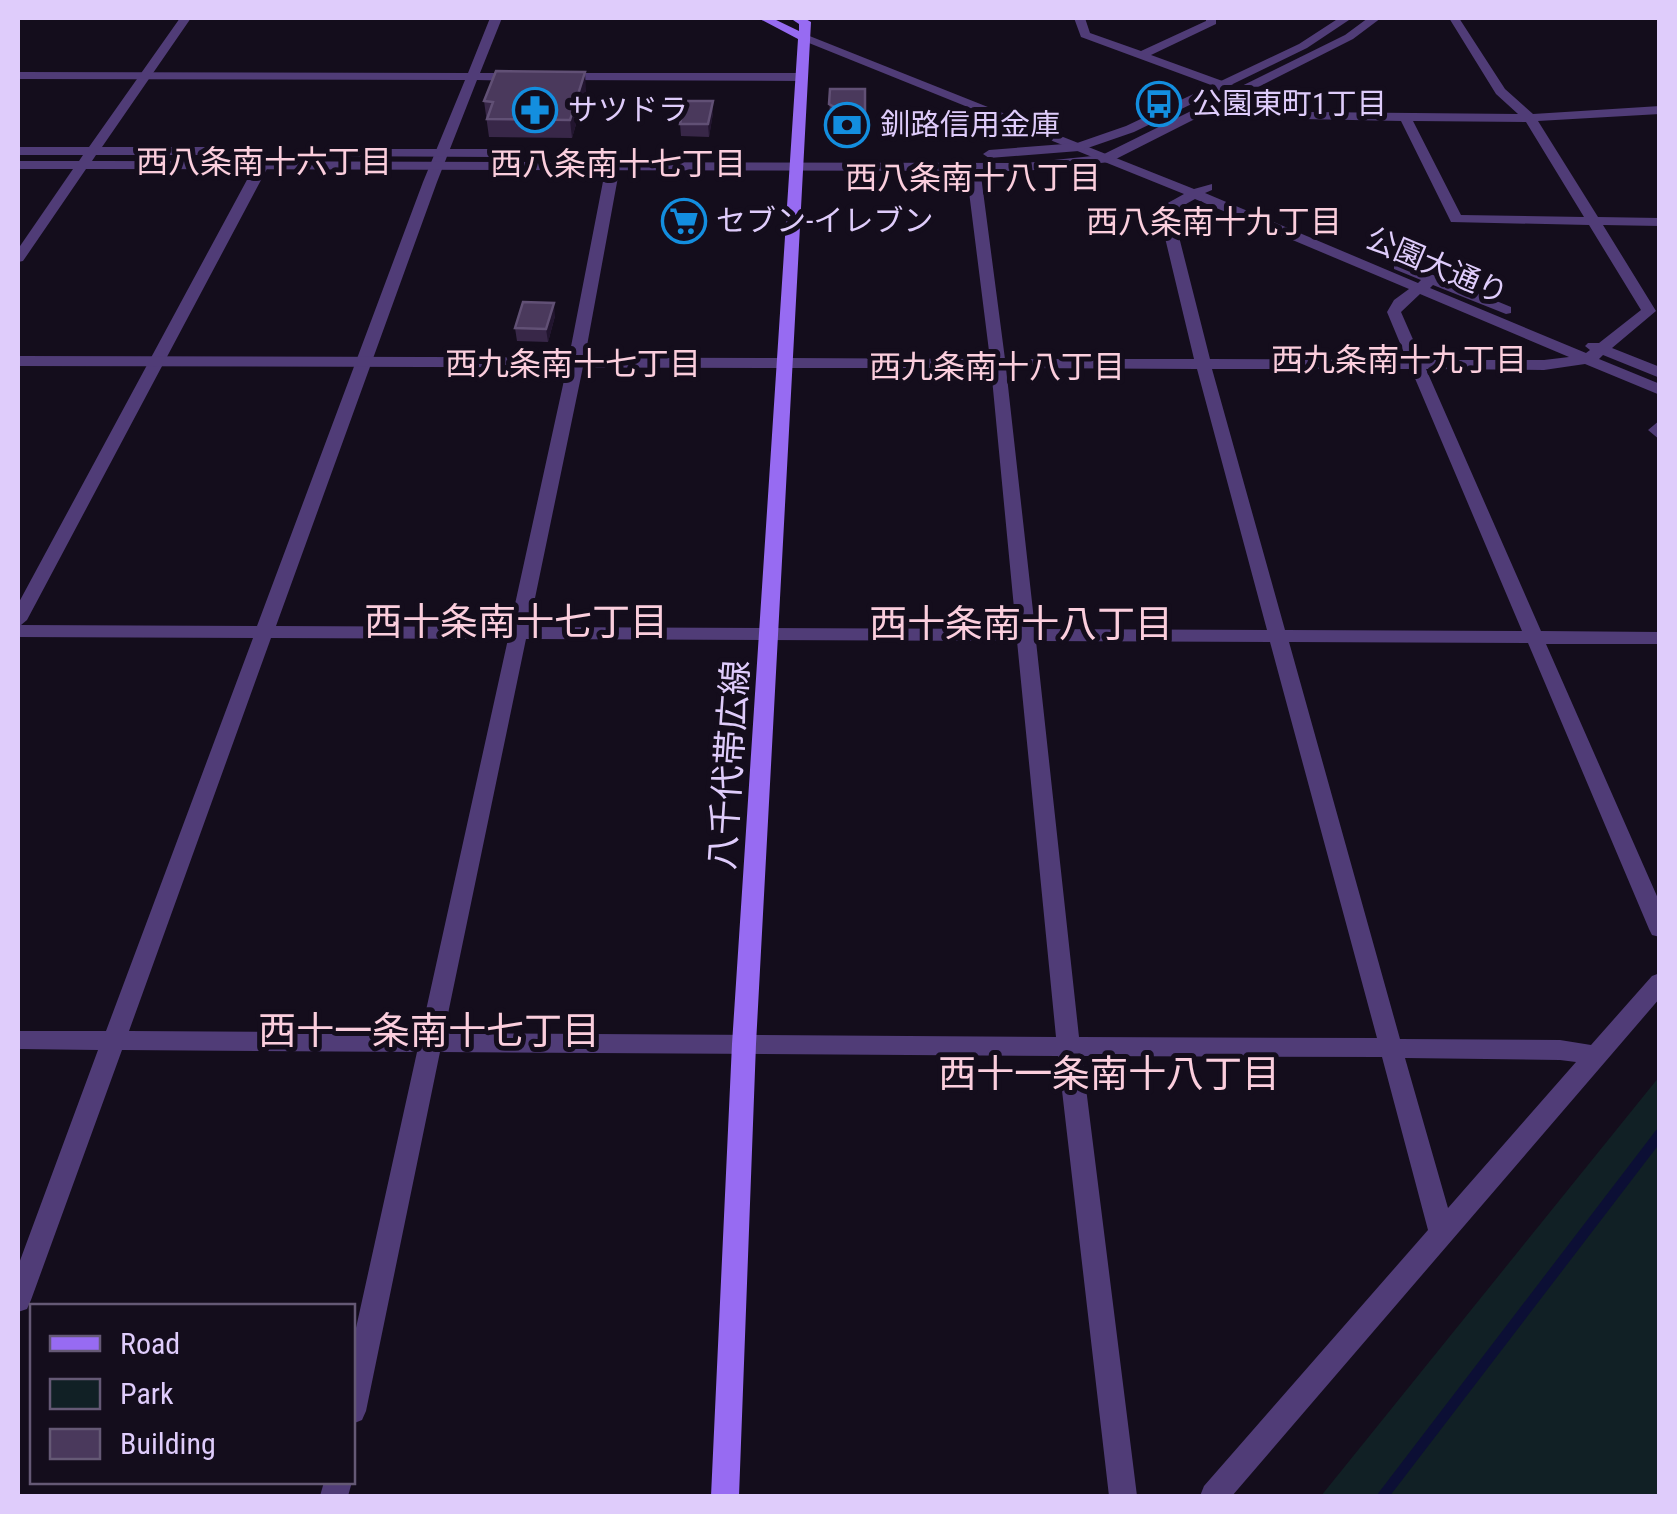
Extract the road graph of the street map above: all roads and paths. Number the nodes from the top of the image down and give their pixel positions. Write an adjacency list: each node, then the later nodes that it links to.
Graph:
1 (185, 18): 13 (street)
2 (496, 18): 14 (street)
3 (764, 18): 10 (main road)
4 (1080, 18): 11 (street)
5 (1211, 18): 11 (street)
6 (1346, 18): 18 (street)
7 (1375, 18): 19 (street)
8 (1454, 18): 22 (street)
9 (800, 20): 10 (main road, 八千代帯広線); 23 (street, 公園大通り)
10 (803, 38): 17 (main road, 八千代帯広線); 24 (street, 公園大通り)
11 (1140, 56): 18 (street)
12 (18, 75): 13 (street)
13 (146, 76): 14 (street); 26 (street)
14 (474, 76): 15 (street); 29 (street)
15 (533, 77)
16 (552, 77): 17 (street)
17 (802, 77): 30 (main road, 八千代帯広線)
18 (1220, 85): 19 (street); 23 (street)
19 (1239, 93): 21 (street); 27 (street)
20 (1656, 114): 22 (street)
21 (1405, 117): 22 (street); 37 (street)
22 (1530, 118): 37 (street)
23 (1096, 142): 24 (street); 27 (street, 公園大通り)
24 (1079, 148): 28 (street, 公園大通り); 30 (street)
25 (18, 151): 26 (street)
26 (93, 151): 29 (street); 32 (street)
27 (1120, 152): 28 (street); 36 (street, 公園大通り)
28 (1105, 158): 35 (street); 36 (street, 公園大通り)
29 (439, 159): 30 (street); 33 (street); 34 (street); 46 (street)
30 (799, 161): 34 (street); 35 (street); 48 (main road, 八千代帯広線)
31 (18, 165): 32 (street)
32 (83, 165): 33 (street); 39 (street)
33 (262, 165): 45 (street)
34 (613, 166): 47 (street)
35 (973, 168): 49 (street)
36 (1201, 191): 40 (street, 公園大通り); 50 (street)
37 (1594, 221): 38 (street); 41 (street)
38 (1660, 222)
39 (18, 258)
40 (1425, 284): 43 (street, 公園大通り); 51 (street)
41 (1635, 286): 42 (street); 43 (street)
42 (1660, 287)
43 (1595, 354): 51 (street); 52 (street, 公園大通り); 53 (street, 公園大通り)
44 (18, 360): 45 (street)
45 (153, 361): 46 (street); 56 (street)
46 (364, 361): 47 (street); 58 (street)
47 (576, 362): 48 (street); 59 (street)
48 (787, 362): 49 (street); 60 (main road, 八千代帯広線)
49 (998, 363): 50 (street); 61 (street)
50 (1203, 364): 51 (street); 62 (street)
51 (1414, 365): 63 (street)
52 (1660, 373)
53 (1660, 390)
54 (1660, 425): 55 (street)
55 (1660, 435)
56 (18, 620)
57 (18, 631): 58 (street)
58 (266, 631): 59 (street); 68 (street)
59 (518, 632): 60 (street); 69 (street)
60 (770, 632): 61 (street); 70 (main road, 八千代帯広線)
61 (1023, 633): 62 (street); 71 (street)
62 (1279, 635): 63 (street); 72 (street)
63 (1536, 638): 64 (street); 65 (street)
64 (1660, 638)
65 (1660, 929)
66 (1660, 982): 73 (street)
67 (18, 1040): 68 (street)
68 (113, 1040): 69 (street); 75 (street)
69 (430, 1043): 70 (street); 76 (street)
70 (744, 1044): 71 (street); 77 (main road, 八千代帯広線)
71 (1069, 1048): 72 (street); 78 (street)
72 (1389, 1048): 73 (street); 74 (street)
73 (1598, 1056): 74 (street)
74 (1441, 1230): 79 (street)
75 (18, 1300)
76 (355, 1397)
77 (726, 1496)
78 (1123, 1496)
79 (1214, 1496)

